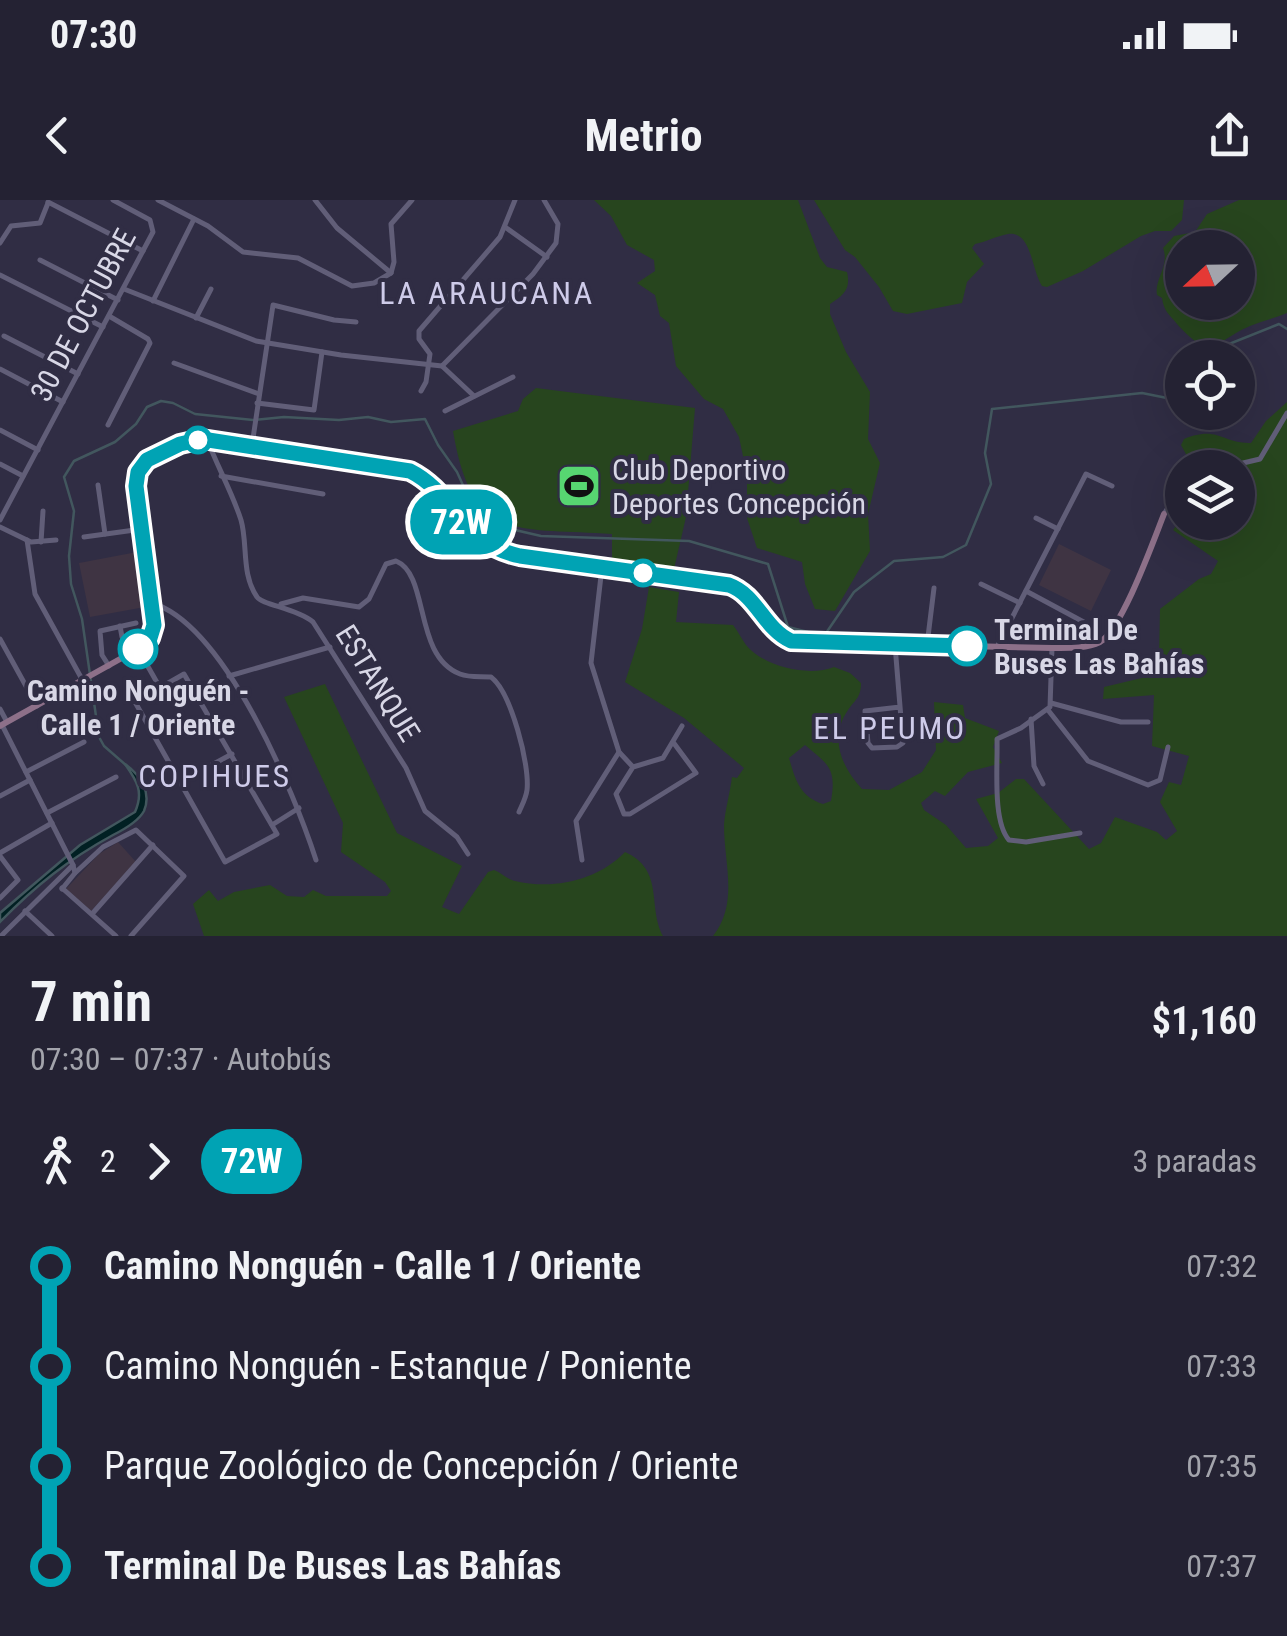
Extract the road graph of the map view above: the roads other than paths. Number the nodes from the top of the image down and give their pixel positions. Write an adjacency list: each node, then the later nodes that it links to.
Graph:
1 (113, 200): 11 (street, 30 DE OCTUBRE)
2 (158, 200): 8 (street)
3 (315, 200): 14 (street)
4 (412, 200): 14 (street)
5 (516, 200): 9 (street)
6 (544, 200): 12 (street)
7 (48, 201): 10 (street); 11 (street)
8 (194, 219): 14 (street); 19 (street)
9 (504, 226): 12 (street); 28 (street)
10 (0, 243)
11 (143, 251): 16 (street, 30 DE OCTUBRE)
12 (547, 257): 29 (street)
13 (40, 260): 18 (street)
14 (391, 272)
15 (0, 275): 23 (street)
16 (124, 289): 18 (street, 30 DE OCTUBRE); 19 (street)
17 (211, 289): 21 (street)
18 (118, 300): 20 (street, 30 DE OCTUBRE)
19 (152, 301): 21 (street)
20 (110, 316): 23 (street, 30 DE OCTUBRE); 40 (street)
21 (196, 318): 25 (street)
22 (356, 322): 25 (street)
23 (103, 327): 31 (street, 30 DE OCTUBRE)
24 (4, 336): 31 (street)
25 (266, 343): 26 (street); 34 (street)
26 (322, 352): 28 (street); 37 (street)
27 (174, 363): 34 (street)
28 (428, 366): 29 (street); 33 (street)
29 (442, 366): 35 (street)
30 (0, 369): 36 (street)
31 (78, 374): 36 (street, 30 DE OCTUBRE)
32 (512, 377): 35 (street)
33 (421, 392)
34 (259, 394): 37 (street)
35 (474, 396): 38 (street)
36 (63, 402): 44 (street, 30 DE OCTUBRE)
37 (258, 403): 43 (street)
38 (445, 411)
39 (1287, 413): 45 (street)
40 (108, 425)
41 (0, 430): 44 (street)
42 (207, 439): 43 (main road); 48 (street, ESTANQUE); 56 (main road)
43 (252, 445): 63 (main road)
44 (38, 450): 47 (street, 30 DE OCTUBRE)
45 (1255, 459)
46 (0, 464): 47 (street)
47 (24, 476): 55 (street, 30 DE OCTUBRE)
48 (221, 476): 51 (street); 69 (street, ESTANQUE)
49 (98, 485): 58 (street)
50 (1112, 486): 57 (street)
51 (322, 494)
52 (43, 511): 62 (street)
53 (1164, 514): 79 (main road)
54 (1036, 518): 57 (street)
55 (0, 523): 60 (street)
56 (142, 529): 58 (street); 67 (main road)
57 (1058, 530): 66 (street)
58 (105, 534): 59 (street)
59 (84, 537)
60 (26, 540): 62 (street); 83 (street)
61 (56, 540): 62 (street)
62 (42, 542)
63 (602, 567): 75 (main road); 96 (street)
64 (980, 584): 68 (street)
65 (934, 588): 76 (street)
66 (1026, 591): 68 (street); 72 (street)
67 (152, 602): 80 (main road); 82 (street)
68 (1020, 602): 78 (street)
69 (279, 605): 77 (street, ESTANQUE); 106 (street)
70 (136, 623): 71 (street)
71 (120, 626): 73 (street); 81 (street)
72 (1093, 627)
73 (122, 637)
74 (0, 639): 85 (street)
75 (895, 645): 76 (main road); 86 (street)
76 (926, 645): 78 (main road)
77 (330, 647): 82 (street); 113 (street, ESTANQUE)
78 (997, 647): 79 (main road)
79 (1052, 648): 87 (street)
80 (138, 649): 81 (main road); 84 (street)
81 (109, 666): 83 (main road)
82 (229, 676): 105 (street)
83 (84, 680): 85 (main road)
84 (159, 687): 97 (street); 102 (street)
85 (37, 706): 91 (main road)
86 (900, 707): 86 (street)
87 (1049, 707): 89 (street); 90 (street); 95 (street)
88 (0, 709): 91 (street)
89 (1031, 719): 103 (street); 110 (street)
90 (1148, 722)
91 (3, 724): 99 (street)
92 (682, 726): 94 (street)
93 (84, 742): 99 (street)
94 (672, 742): 98 (street); 98 (street)
95 (1168, 747)
96 (619, 752): 98 (street); 115 (street)
97 (232, 754): 102 (street); 109 (street)
98 (633, 768)
99 (26, 772): 101 (street)
100 (116, 777): 107 (street)
101 (30, 780): 104 (street); 107 (street)
102 (180, 782): 109 (street)
103 (1043, 784)
104 (0, 796)
105 (298, 808): 109 (street); 114 (street)
106 (519, 812)
107 (46, 813): 108 (street)
108 (52, 823): 112 (street); 116 (street)
109 (272, 824)
110 (1080, 832)
111 (153, 845): 116 (street); 121 (street); 125 (street)
112 (0, 852): 119 (street)
113 (468, 854)
114 (316, 860)
115 (582, 860)
116 (73, 866): 117 (street); 118 (street)
117 (54, 881): 118 (street); 120 (street)
118 (62, 888): 121 (street)
119 (0, 898)
120 (24, 911): 122 (street); 123 (street)
121 (92, 914): 124 (street)
122 (2, 936)
123 (52, 936)
124 (116, 936)
125 (131, 936)

